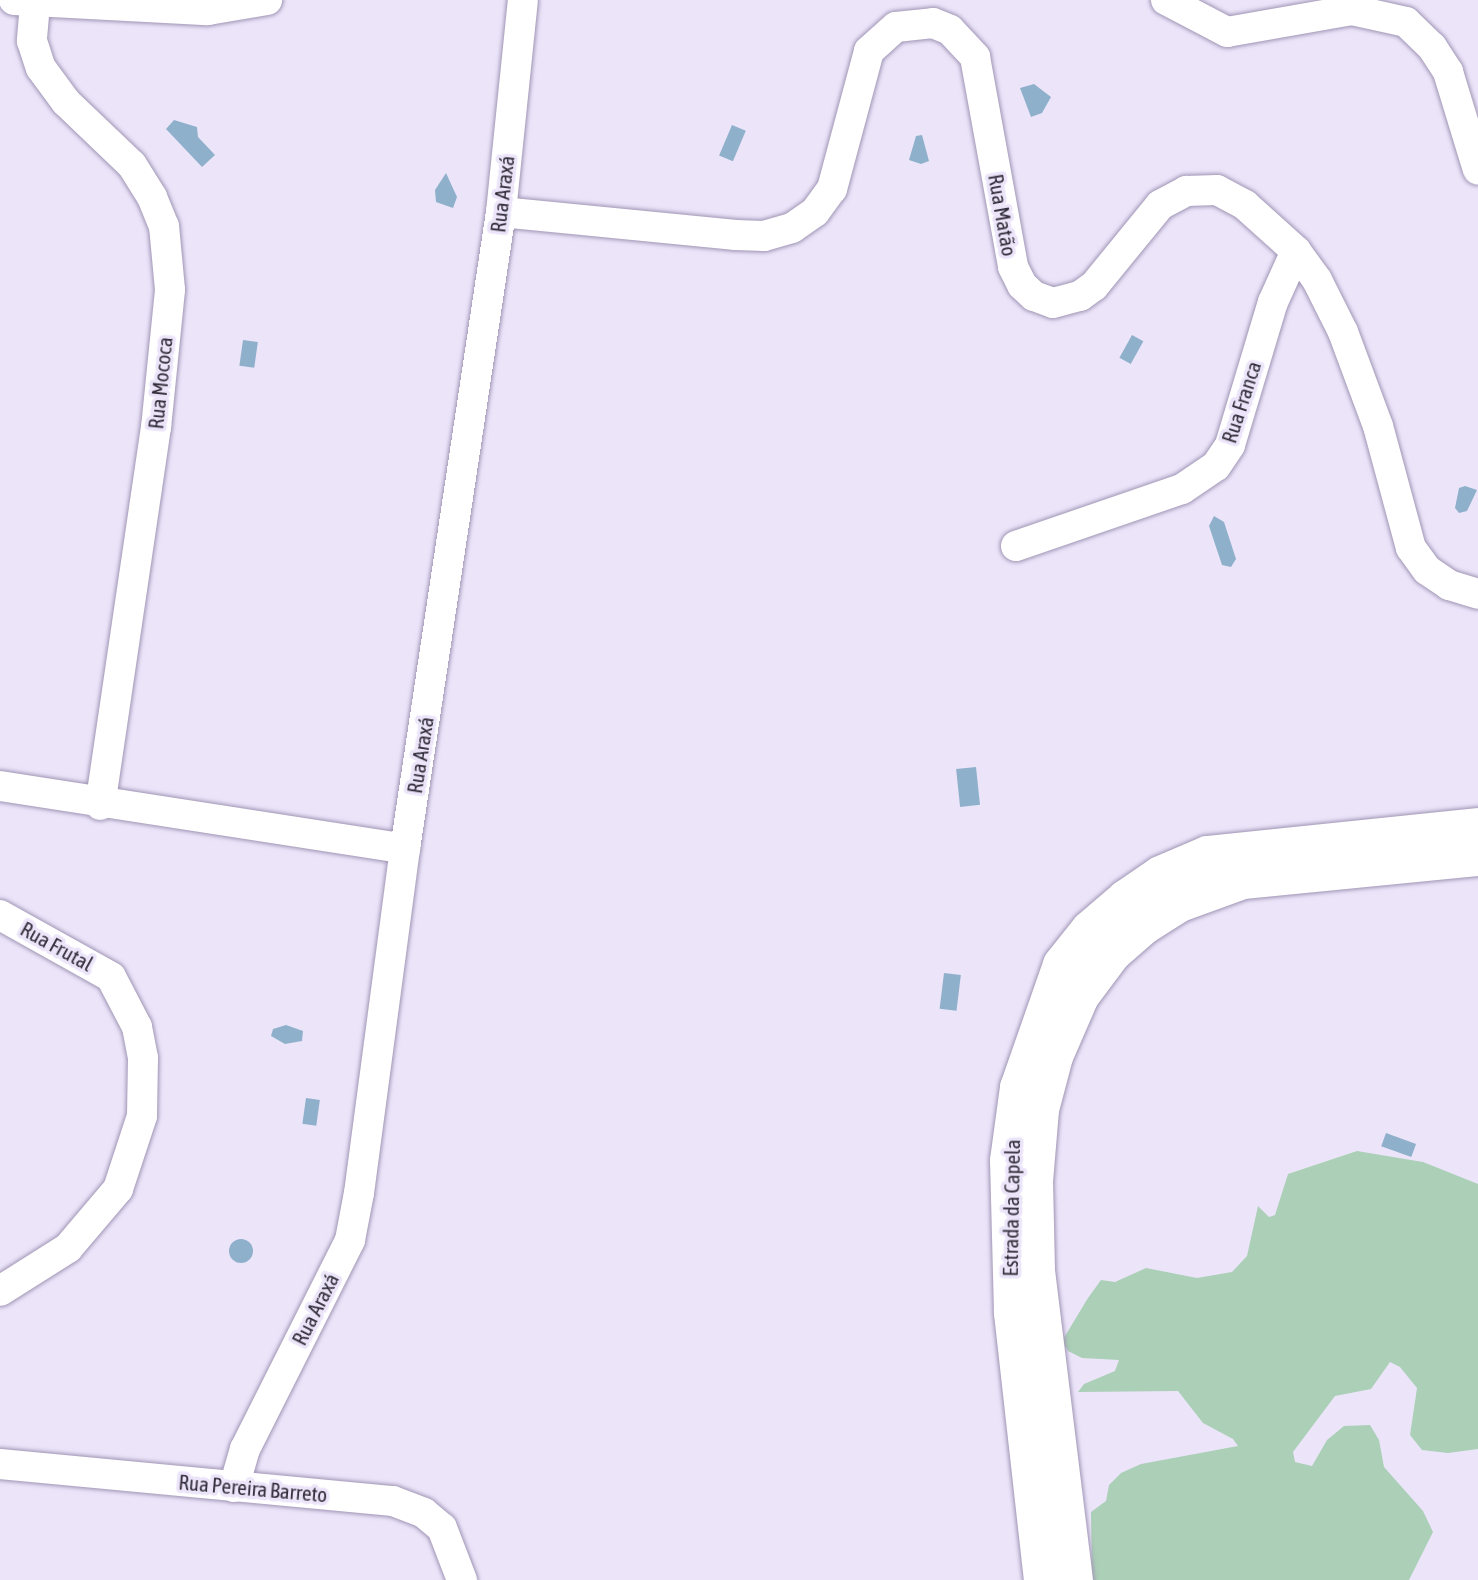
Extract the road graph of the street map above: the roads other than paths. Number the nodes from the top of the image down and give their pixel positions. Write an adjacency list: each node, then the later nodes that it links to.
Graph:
1 (267, 0): 5 (street)
2 (523, 0): 7 (street, Rua Araxá)
3 (1166, 0): 6 (street)
4 (25, 2): 5 (street); 12 (street, Rua Mococa)
5 (207, 5)
6 (1478, 170)
7 (501, 212): 8 (street, Rua Matão); 14 (street, Rua Araxá)
8 (1296, 251): 9 (street, Rua Franca); 10 (street, Rua Matão)
9 (1016, 547)
10 (1478, 594)
11 (0, 786): 12 (street)
12 (100, 805): 14 (street)
13 (1478, 826): 15 (main road, Estrada da Capela)
14 (405, 849): 21 (street, Rua Araxá)
15 (1400, 854): 16 (main road, Estrada da Capela); 17 (main road); 23 (main road, Estrada da Capela); 24 (main road, Estrada da Capela)
16 (1478, 857)
17 (1478, 880)
18 (0, 915): 19 (street, Rua Frutal)
19 (0, 1291)
20 (0, 1464): 21 (street, Rua Pereira Barreto)
21 (234, 1487): 22 (street, Rua Pereira Barreto)
22 (462, 1580)
23 (1042, 1580)
24 (1074, 1580)

